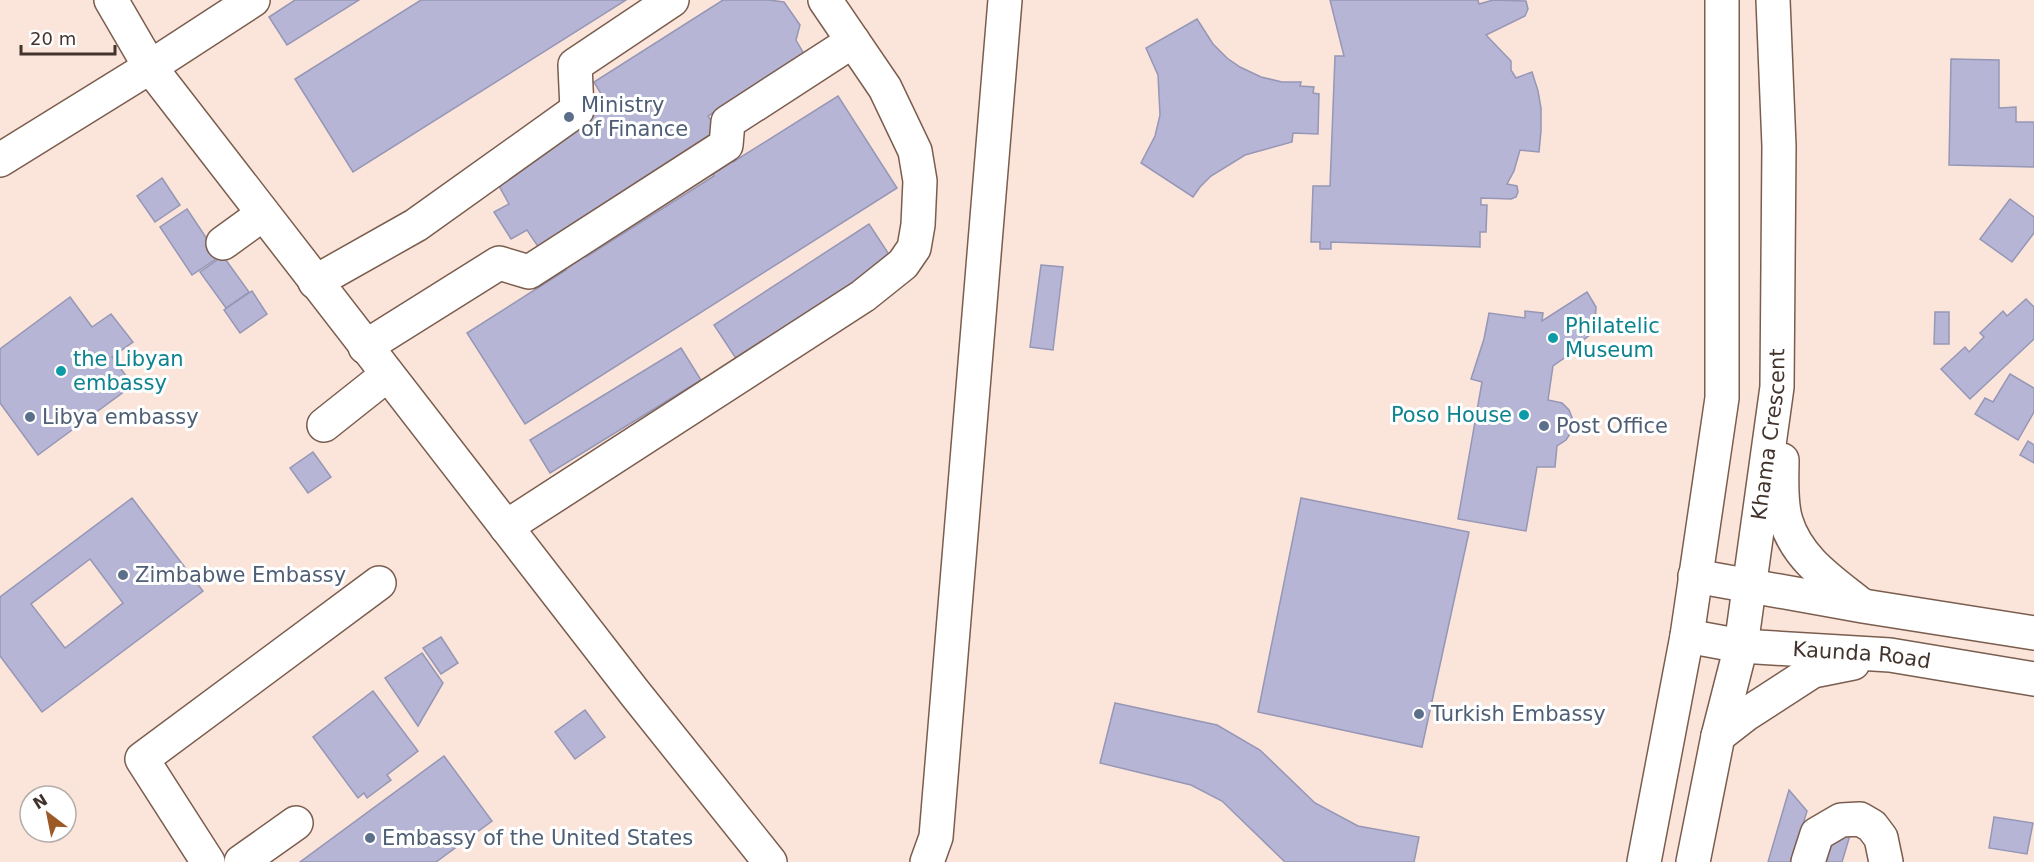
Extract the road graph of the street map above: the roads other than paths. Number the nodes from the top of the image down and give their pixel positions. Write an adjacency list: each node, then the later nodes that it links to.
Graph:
1 (111, 0): 9 (main road)
2 (253, 0): 9 (main road)
3 (672, 0): 13 (main road)
4 (825, 0): 8 (main road)
5 (1005, 0): 33 (main road)
6 (1722, 0): 19 (main road)
7 (1773, 0): 16 (main road, Khama Crescent)
8 (853, 41): 14 (main road); 18 (main road)
9 (150, 67): 10 (main road); 11 (main road)
10 (0, 160)
11 (263, 213): 12 (main road); 13 (main road)
12 (223, 243)
13 (315, 282): 14 (main road)
14 (365, 347): 15 (main road)
15 (387, 375): 17 (main road); 18 (main road)
16 (1777, 387): 21 (main road, Khama Crescent); 22 (main road)
17 (324, 425)
18 (506, 527): 30 (main road)
19 (1695, 576): 21 (main road); 24 (main road)
20 (379, 583): 31 (main road)
21 (1748, 585): 22 (main road); 25 (main road, Khama Crescent)
22 (1863, 606): 23 (main road)
23 (2034, 633)
24 (1687, 636): 25 (main road, Kaunda Road); 34 (main road)
25 (1741, 646): 26 (main road, Kaunda Road); 28 (main road, Khama Crescent)
26 (1890, 655): 27 (main road, Kaunda Road); 28 (main road)
27 (2034, 679)
28 (1718, 736): 35 (main road, Khama Crescent)
29 (296, 824): 32 (main road)
30 (766, 860)
31 (208, 862)
32 (241, 862)
33 (927, 862)
34 (1644, 862)
35 (1694, 862)
36 (1808, 862): 37 (main road)
37 (1886, 862)

